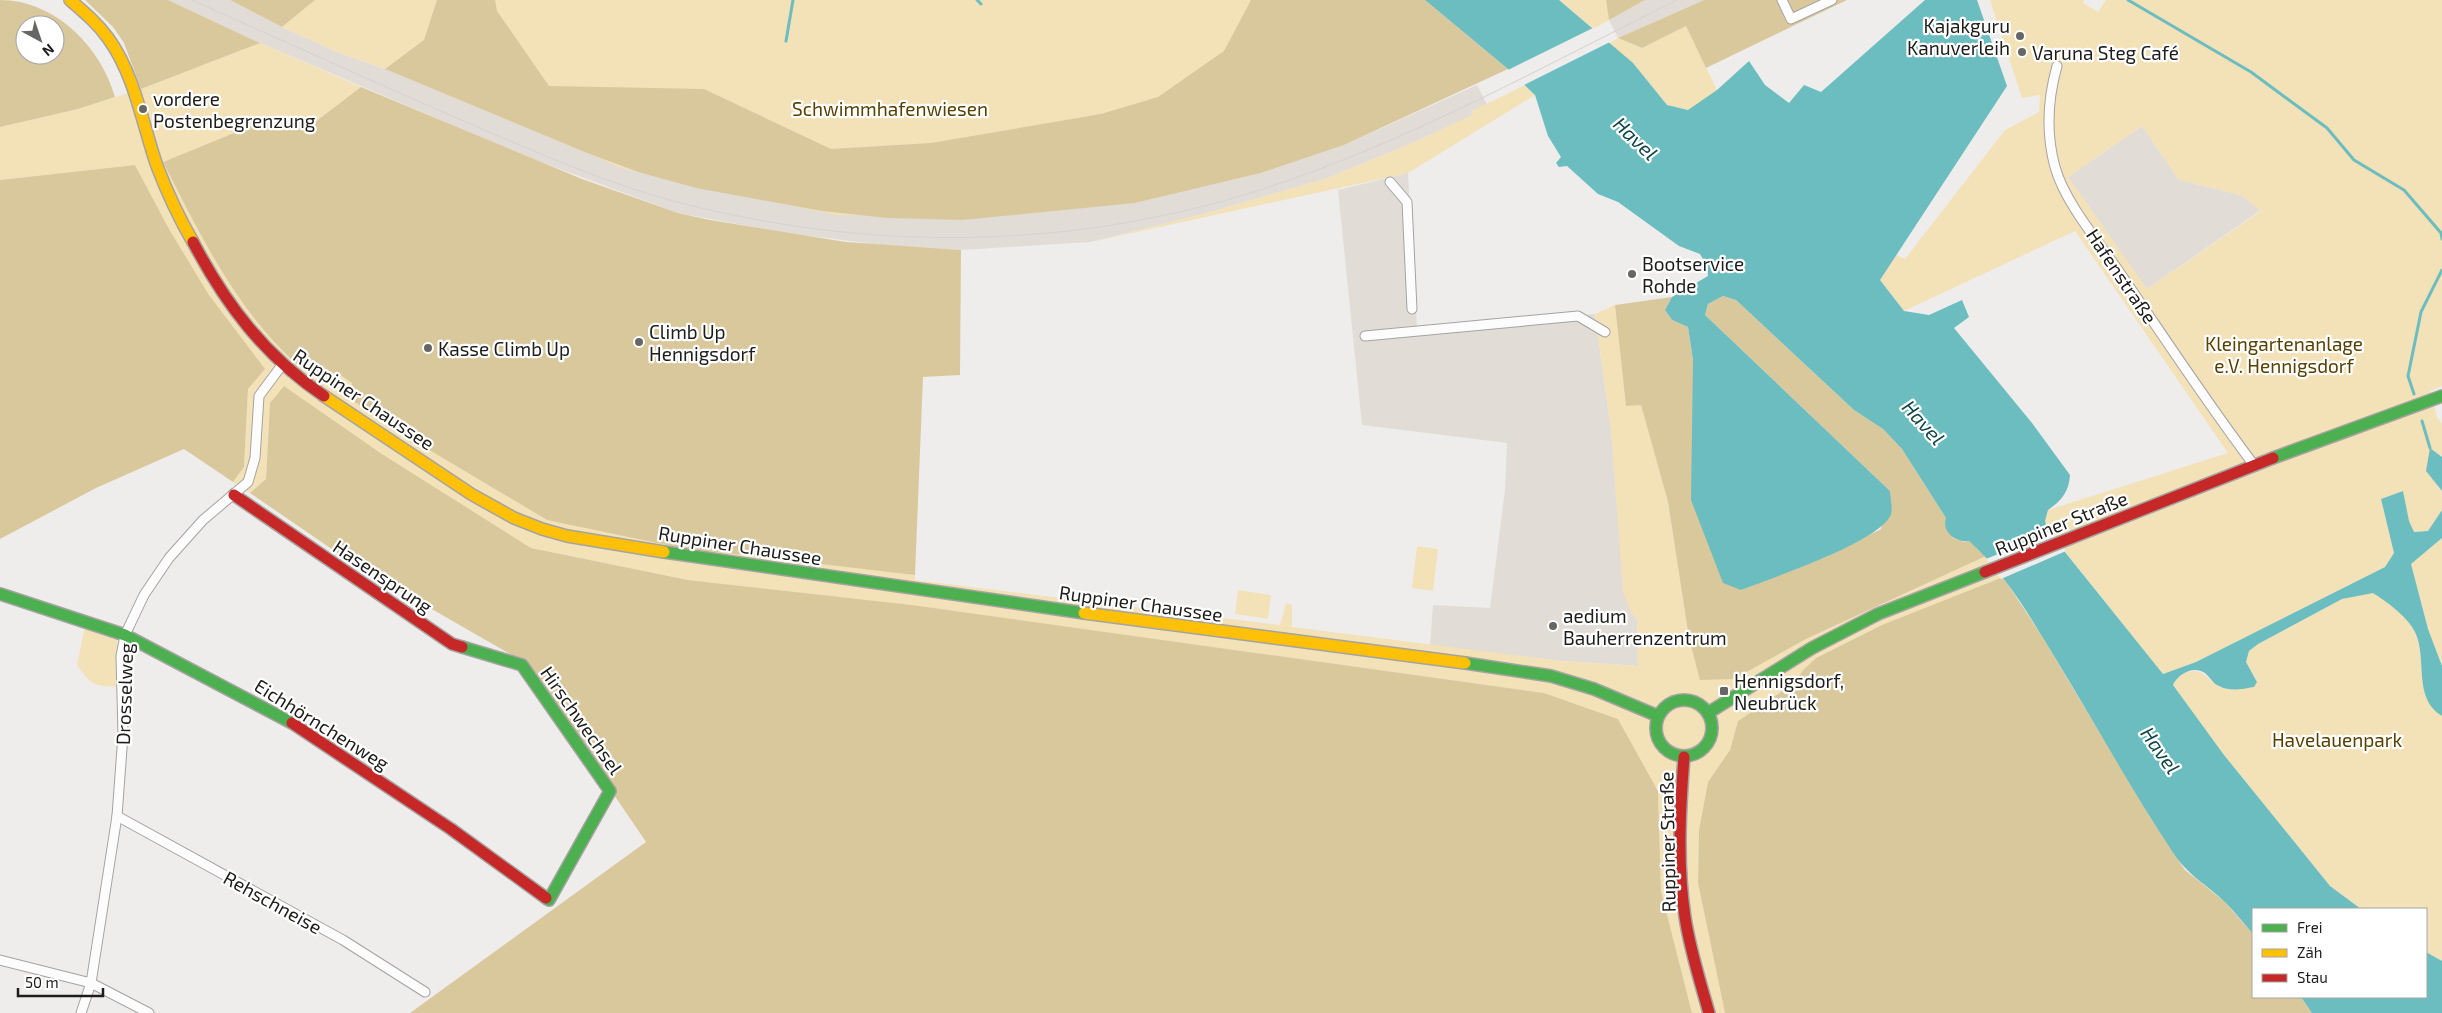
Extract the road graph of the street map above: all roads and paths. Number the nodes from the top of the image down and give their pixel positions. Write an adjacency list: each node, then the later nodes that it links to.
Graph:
1 (70, 0): 9 (main road, Ruppiner Chaussee)
2 (1782, 0): 3 (street)
3 (1832, 0)
4 (2057, 66): 11 (street, Hafenstraße)
5 (1390, 182): 6 (street)
6 (1412, 309)
7 (1605, 332): 8 (street)
8 (1365, 336)
9 (282, 365): 12 (street, Drosselweg); 17 (main road, Ruppiner Chaussee)
10 (2442, 396): 11 (main road, Ruppiner Straße)
11 (2254, 465): 16 (main road, Ruppiner Straße)
12 (234, 495): 14 (street, Drosselweg); 15 (main road, Hasensprung)
13 (0, 594): 14 (main road, Eichhörnchenweg)
14 (125, 635): 19 (street, Drosselweg); 20 (main road, Eichhörnchenweg)
15 (522, 665): 20 (main road, Hirschwechsel)
16 (1708, 713): 17 (main road); 18 (main road)
17 (1658, 716): 18 (main road)
18 (1684, 757): 26 (main road, Ruppiner Straße)
19 (117, 816): 22 (street, Drosselweg); 23 (street, Rehschneise)
20 (549, 900)
21 (0, 960): 22 (street)
22 (91, 983): 24 (street, Drosselweg); 25 (street)
23 (425, 992)
24 (81, 1013)
25 (149, 1013)
26 (1709, 1013)

